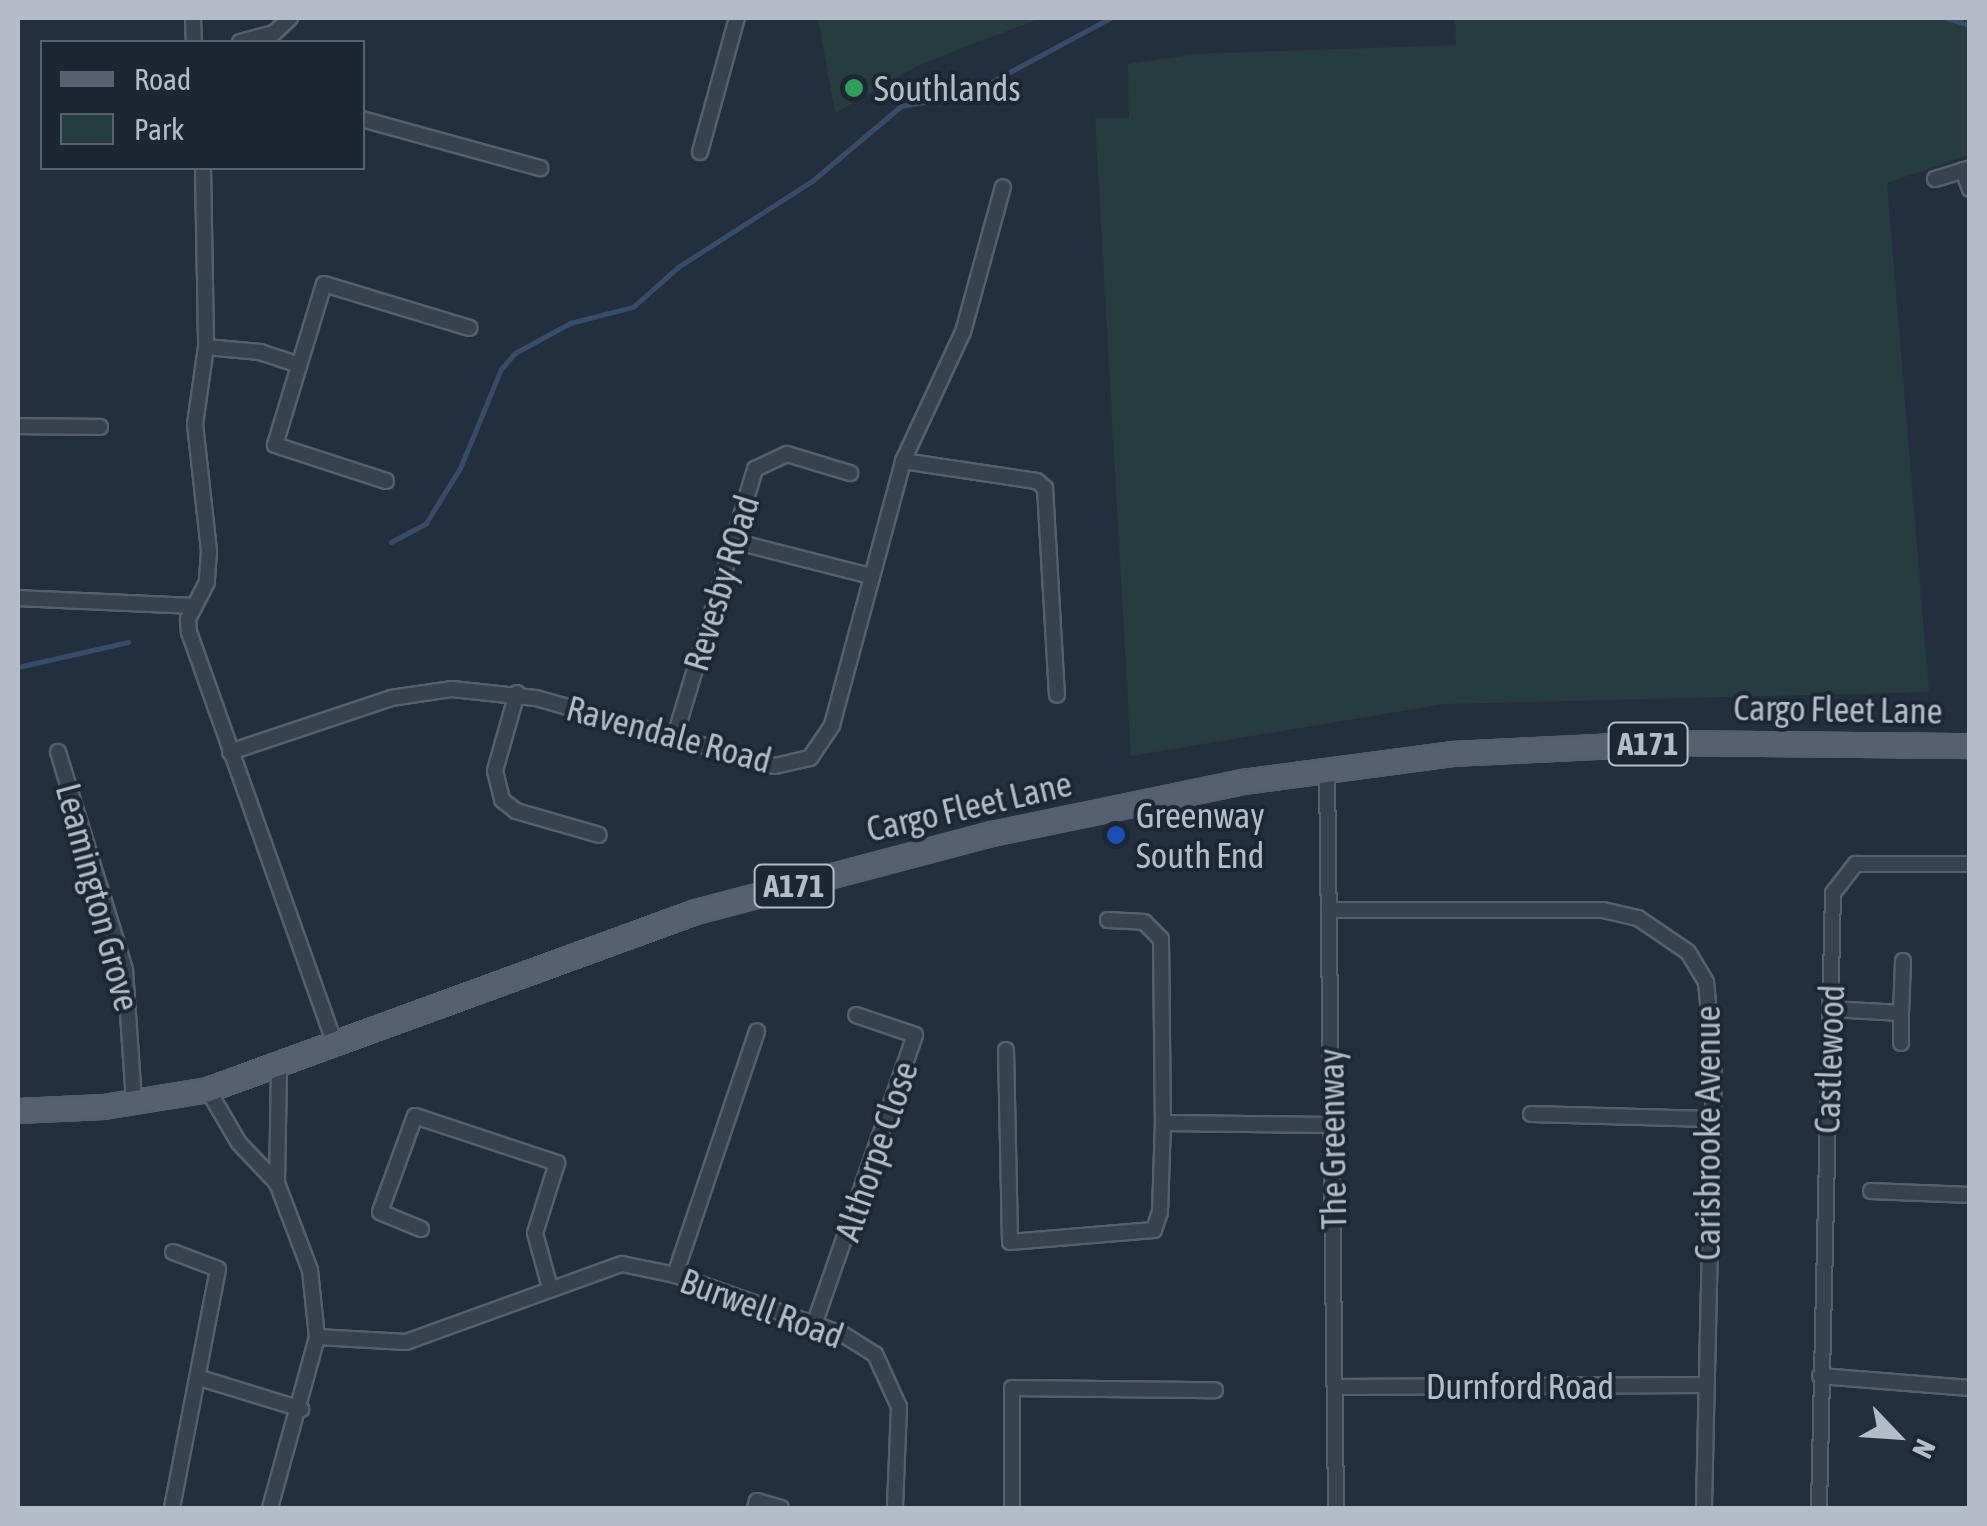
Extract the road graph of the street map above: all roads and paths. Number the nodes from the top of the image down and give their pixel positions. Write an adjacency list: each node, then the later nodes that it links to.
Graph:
1 (290, 18): 3 (street)
2 (737, 18): 5 (street)
3 (276, 38)
4 (365, 119): 6 (street)
5 (700, 152)
6 (540, 168)
7 (1966, 168): 9 (street); 11 (street)
8 (203, 170): 13 (street)
9 (1934, 179)
10 (1003, 187): 17 (street, Ravendale Road)
11 (1970, 189)
12 (470, 328): 14 (street)
13 (206, 347): 14 (street); 23 (street)
14 (298, 365): 19 (street)
15 (18, 426): 16 (street)
16 (100, 427)
17 (903, 461): 21 (street, Ravendale Road); 25 (street)
18 (850, 473): 20 (street, Revesby ROad)
19 (386, 481)
20 (733, 541): 21 (street); 26 (street, Revesby ROad)
21 (870, 576): 26 (street, Ravendale Road)
22 (18, 598): 23 (street)
23 (193, 606): 29 (street)
24 (517, 694): 26 (street, Ravendale Road); 29 (street, Ravendale Road); 31 (street)
25 (1057, 694)
26 (675, 736)
27 (1970, 746): 30 (main road, Cargo Fleet Lane / A171)
28 (58, 752): 45 (street, Leamington Grove)
29 (230, 752): 41 (street)
30 (1327, 770): 33 (street, The Greenway); 41 (main road, Cargo Fleet Lane / A171)
31 (600, 834)
32 (1970, 864): 36 (street, Castlewood)
33 (1329, 910): 48 (street, Carisbrooke Avenue); 50 (street, The Greenway)
34 (1108, 920): 49 (street)
35 (1903, 961): 37 (street)
36 (1831, 1009): 37 (street); 60 (street, Castlewood)
37 (1901, 1013): 40 (street)
38 (856, 1015): 58 (street, Althorpe Close)
39 (757, 1030): 56 (street)
40 (1900, 1043)
41 (336, 1047): 43 (main road, Cargo Fleet Lane / A171)
42 (1006, 1050): 49 (street)
43 (280, 1069): 44 (main road, Cargo Fleet Lane / A171); 51 (street)
44 (208, 1090): 45 (main road, Cargo Fleet Lane / A171); 51 (street)
45 (134, 1104): 46 (main road, Cargo Fleet Lane / A171)
46 (18, 1110)
47 (1530, 1114): 48 (street)
48 (1711, 1118): 62 (street, Carisbrooke Avenue)
49 (1162, 1124): 50 (street)
50 (1332, 1125): 63 (street, The Greenway)
51 (277, 1182): 59 (street)
52 (1871, 1190): 53 (street)
53 (1970, 1195)
54 (421, 1229): 57 (street)
55 (172, 1252): 61 (street)
56 (675, 1276): 57 (street, Burwell Road); 58 (street, Burwell Road)
57 (550, 1288): 59 (street, Burwell Road)
58 (814, 1325): 71 (street, Burwell Road)
59 (317, 1337): 66 (street)
60 (1820, 1376): 64 (street); 75 (street, Castlewood)
61 (200, 1378): 66 (street); 67 (street)
62 (1704, 1385): 63 (street, Durnford Road); 74 (street, Carisbrooke Avenue)
63 (1336, 1387): 73 (street, The Greenway)
64 (1970, 1388)
65 (1215, 1390): 72 (street)
66 (301, 1409): 68 (street)
67 (172, 1508)
68 (270, 1508)
69 (754, 1508): 70 (street)
70 (781, 1508)
71 (896, 1508)
72 (1012, 1508)
73 (1336, 1508)
74 (1704, 1508)
75 (1820, 1508)

